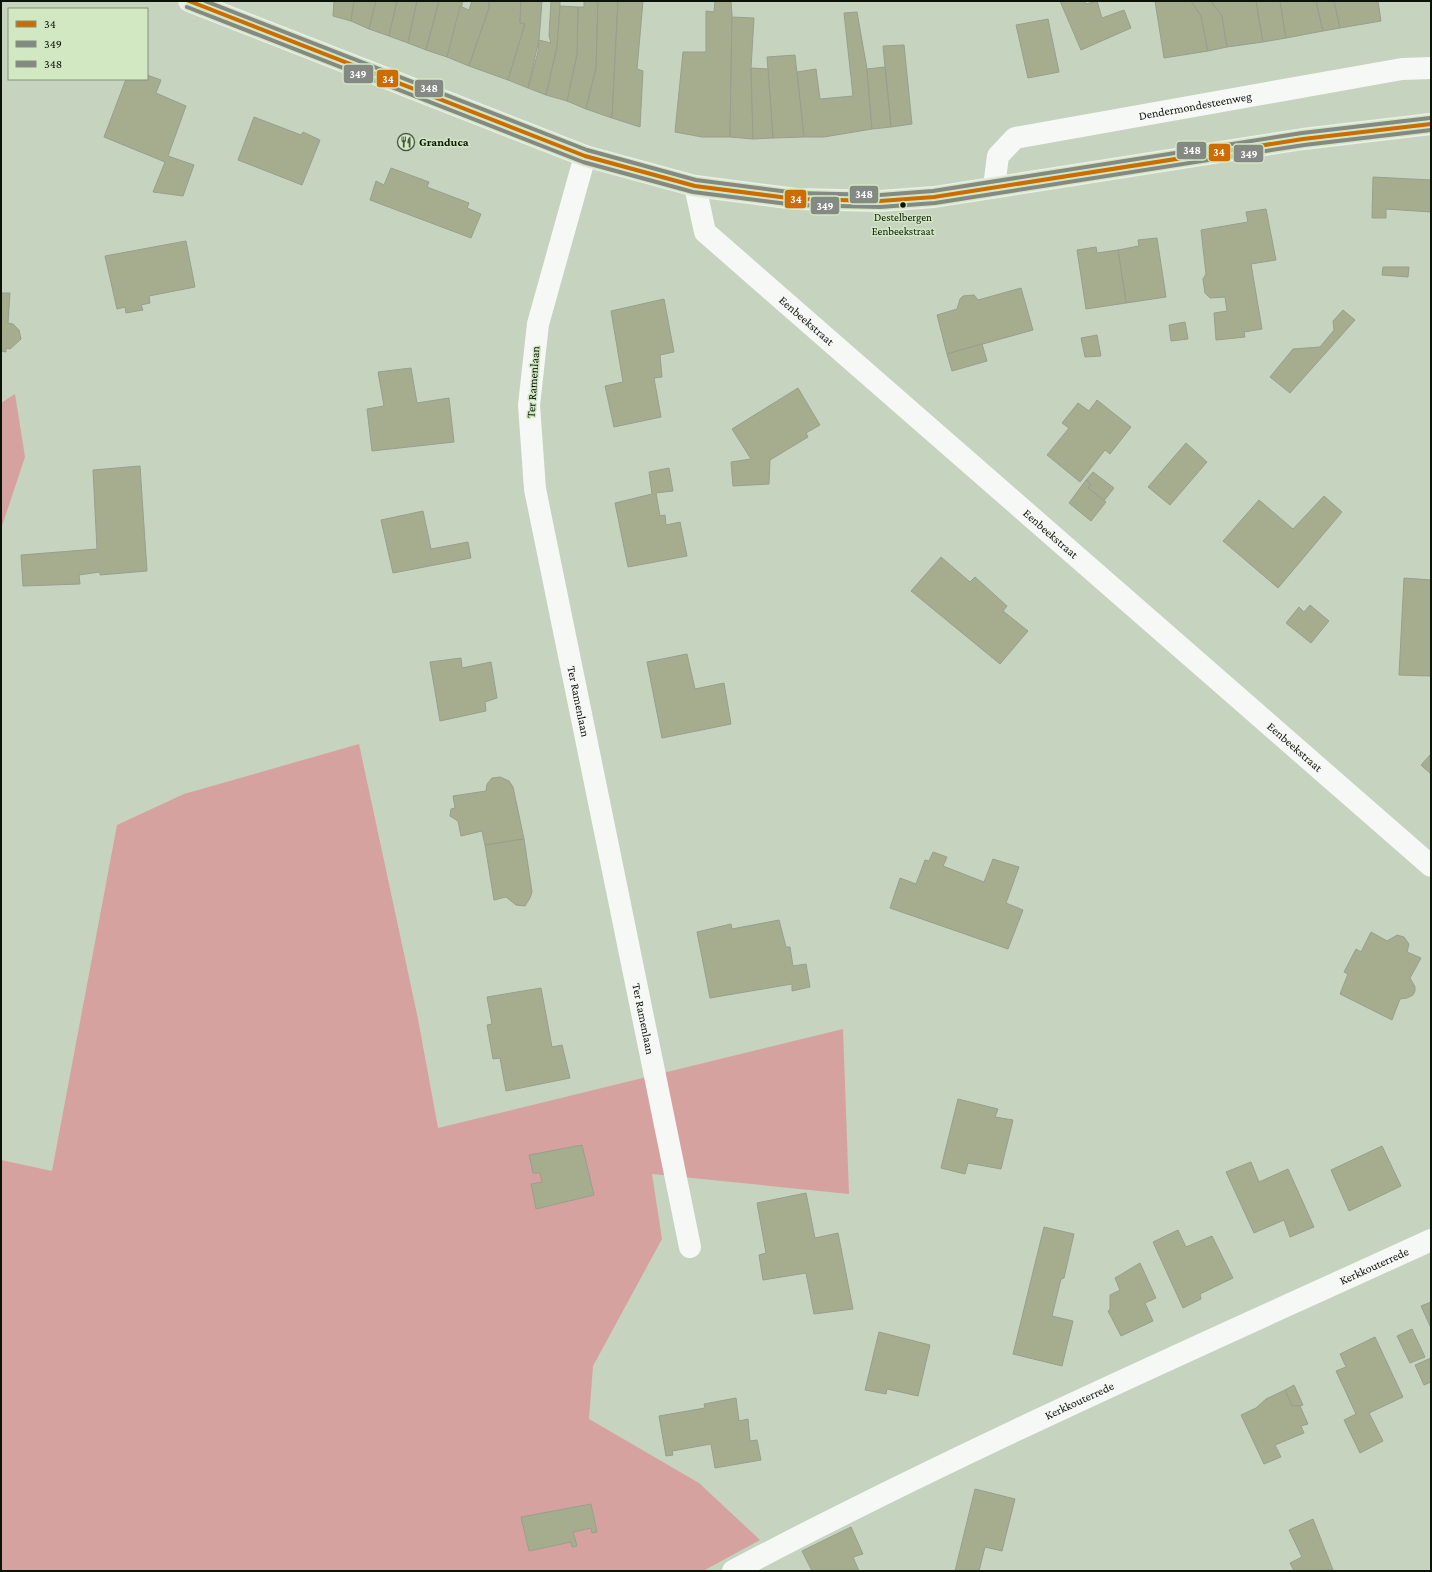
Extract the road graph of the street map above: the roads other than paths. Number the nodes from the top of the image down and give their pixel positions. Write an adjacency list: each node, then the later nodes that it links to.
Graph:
1 (189, 1): 4 (main road)
2 (1431, 68): 6 (street, Dendermondesteenweg)
3 (1431, 124): 6 (main road)
4 (585, 156): 5 (main road); 9 (street, Ter Ramenlaan)
5 (695, 186): 6 (main road); 7 (street, Eenbeekstraat)
6 (994, 187)
7 (1431, 866)
8 (1431, 1240): 10 (street, Kerkkouterrede)
9 (690, 1247)
10 (733, 1571)

